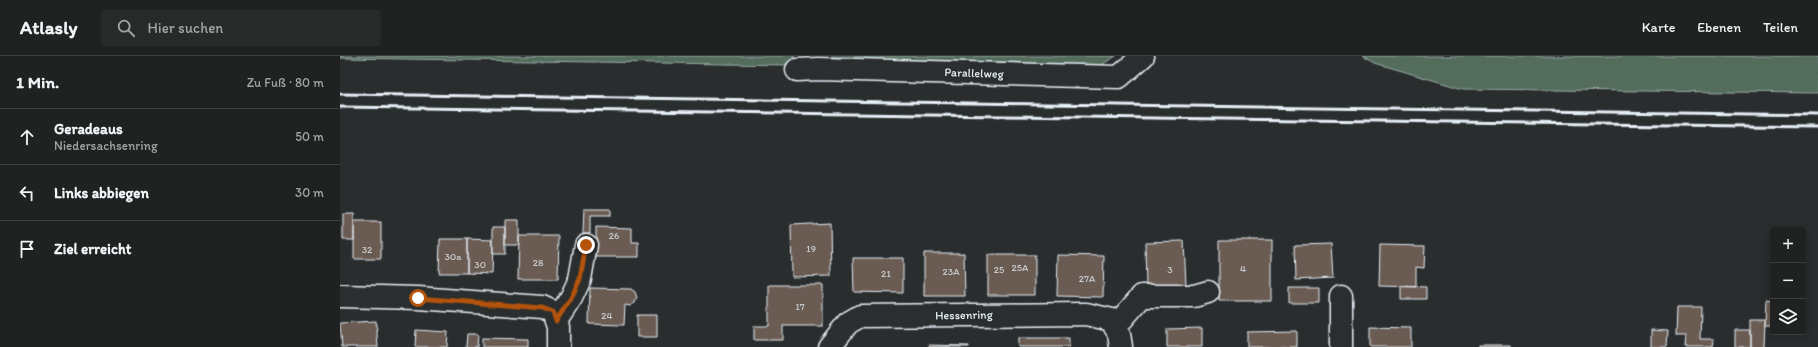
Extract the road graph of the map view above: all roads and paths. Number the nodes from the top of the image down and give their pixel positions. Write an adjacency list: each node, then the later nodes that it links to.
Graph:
1 (1143, 56): 2 (street, Parallelweg)
2 (797, 70)
3 (586, 245): 7 (street)
4 (1208, 292): 8 (street)
5 (340, 296): 7 (street)
6 (1342, 296): 11 (street)
7 (556, 321): 9 (street)
8 (1116, 331): 10 (street, Hessenring)
9 (558, 347)
10 (829, 347)
11 (1341, 347)

